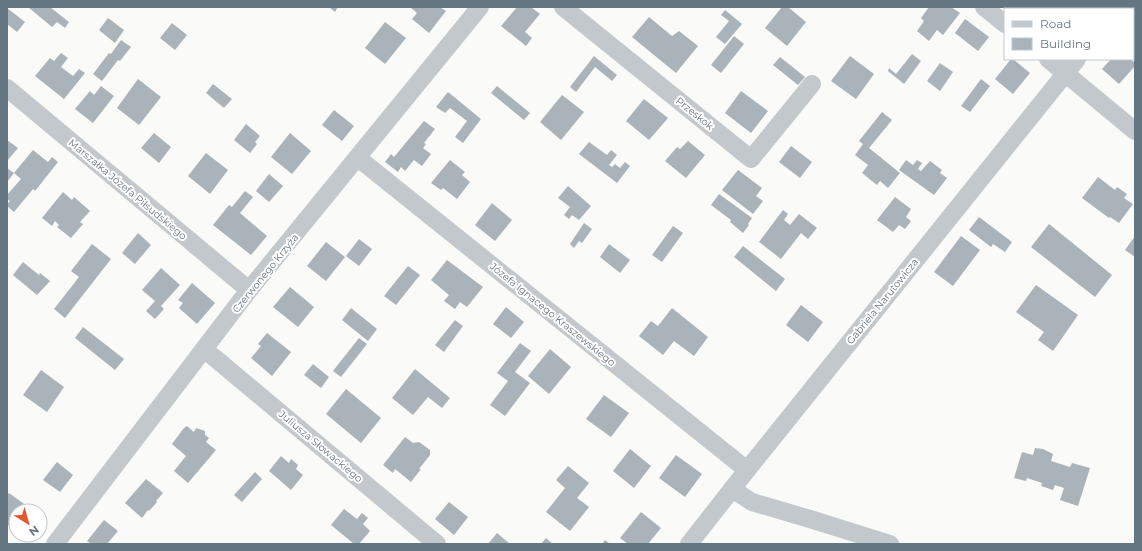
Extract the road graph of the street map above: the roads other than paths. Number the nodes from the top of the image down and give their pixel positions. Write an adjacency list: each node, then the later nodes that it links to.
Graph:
1 (480, 7): 11 (street, Czerwonego Krzyża)
2 (563, 7): 8 (street, Przeskok)
3 (984, 7): 4 (street)
4 (1004, 23)
5 (1049, 60): 7 (street)
6 (1076, 60): 7 (street, Gabriela Narutowicza)
7 (1065, 73): 10 (street); 14 (street, Gabriela Narutowicza)
8 (812, 84)
9 (7, 88): 12 (street, Marszałka Józefa Piłsudskiego)
10 (1135, 131)
11 (358, 158): 12 (street, Czerwonego Krzyża); 14 (street, Józefa Ignacego Kraszewskiego)
12 (250, 290): 13 (street, Czerwonego Krzyża)
13 (204, 349): 16 (street, Czerwonego Krzyża); 17 (street, Juliusza Słowackiego)
14 (747, 470): 15 (street, Gabriela Narutowicza)
15 (732, 489): 18 (street, Gabriela Narutowicza); 19 (street)
16 (55, 544)
17 (437, 544)
18 (689, 544)
19 (890, 544)

